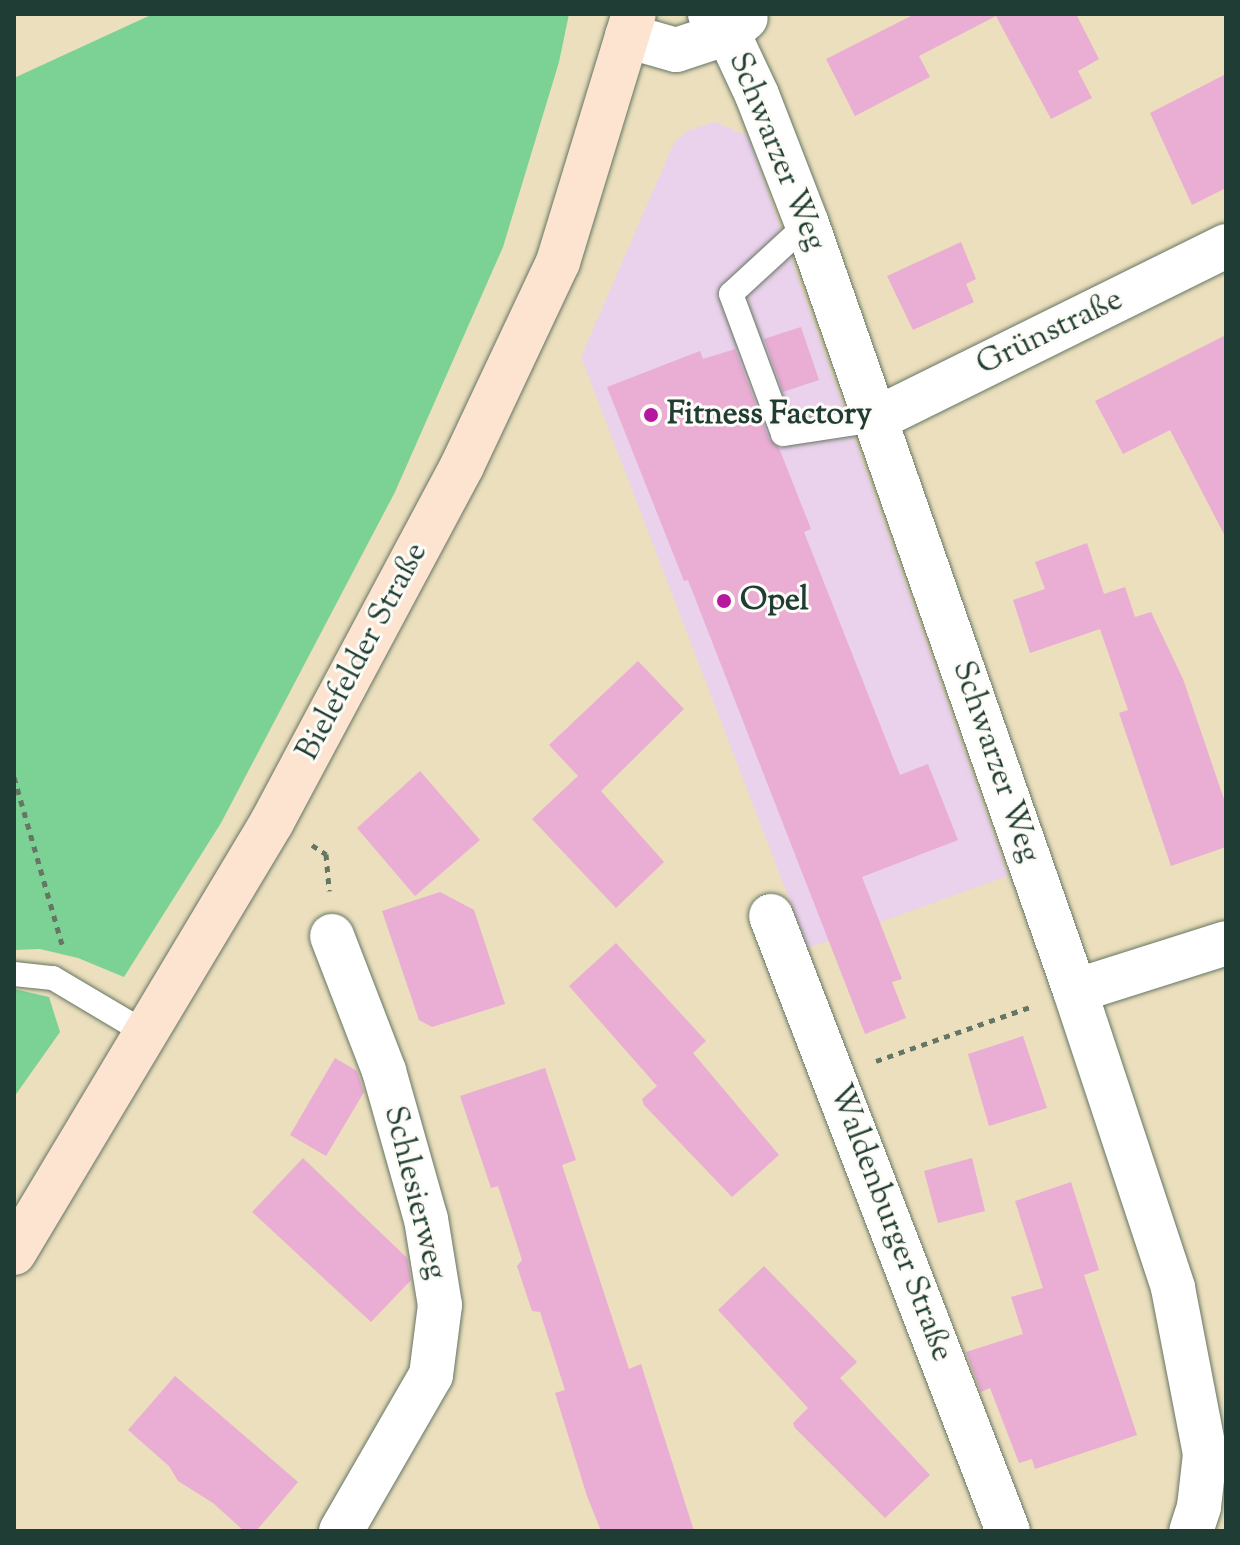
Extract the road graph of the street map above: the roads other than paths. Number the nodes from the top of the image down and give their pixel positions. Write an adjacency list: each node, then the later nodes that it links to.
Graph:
1 (730, 20): 2 (street); 3 (street, Schwarzer Weg)
2 (630, 25): 11 (main road, Bielefelder Straße)
3 (807, 224): 5 (street, Schwarzer Weg); 5 (lane)
4 (1226, 246): 5 (street, Grünstraße)
5 (874, 420): 10 (street, Schwarzer Weg)
6 (771, 916): 14 (street, Waldenburger Straße)
7 (332, 936): 13 (street, Schlesierweg)
8 (1226, 943): 10 (street)
9 (14, 974): 11 (lane)
10 (1075, 991): 15 (street, Schwarzer Weg)
11 (144, 1032): 12 (main road, Bielefelder Straße)
12 (14, 1253)
13 (341, 1531)
14 (1008, 1531)
15 (1191, 1531)

